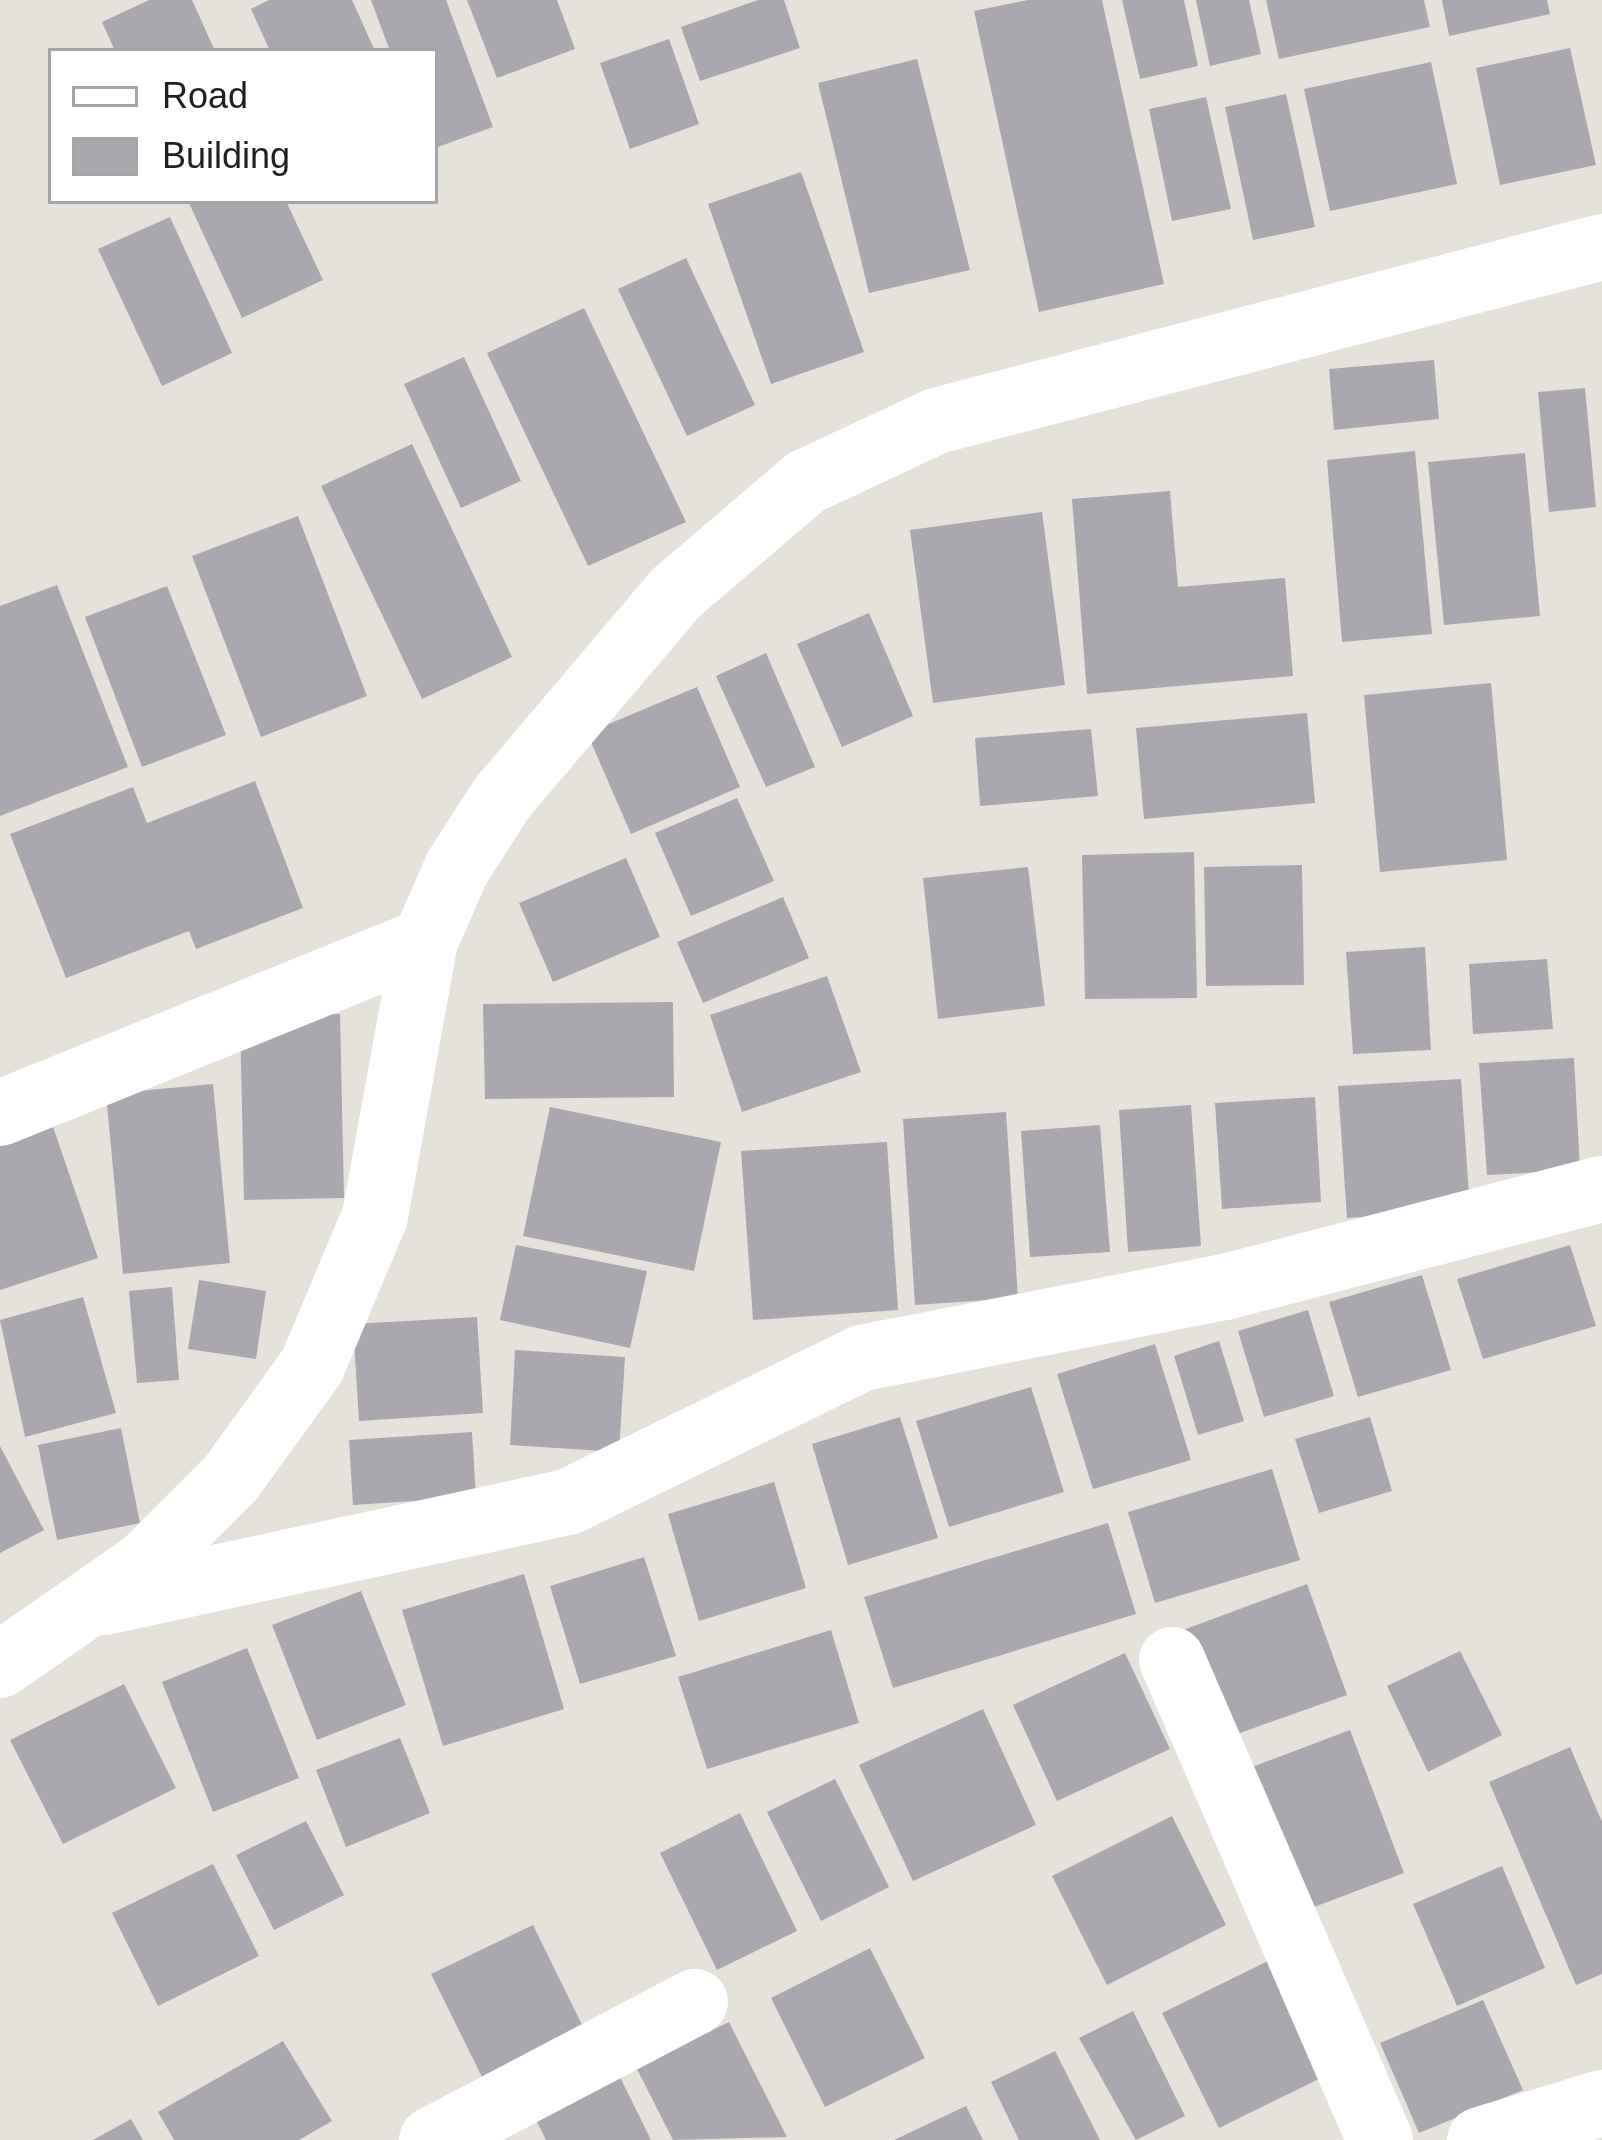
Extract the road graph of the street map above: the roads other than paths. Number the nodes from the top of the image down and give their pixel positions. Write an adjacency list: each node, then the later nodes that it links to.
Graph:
1 (1602, 247): 2 (street)
2 (424, 941): 3 (street); 5 (street)
3 (0, 1113)
4 (1602, 1189): 5 (street)
5 (78, 1608): 7 (street)
6 (1172, 1660): 11 (street)
7 (0, 1665)
8 (695, 2002): 10 (street)
9 (1602, 2103): 12 (street)
10 (432, 2140)
11 (1380, 2140)
12 (1480, 2140)

